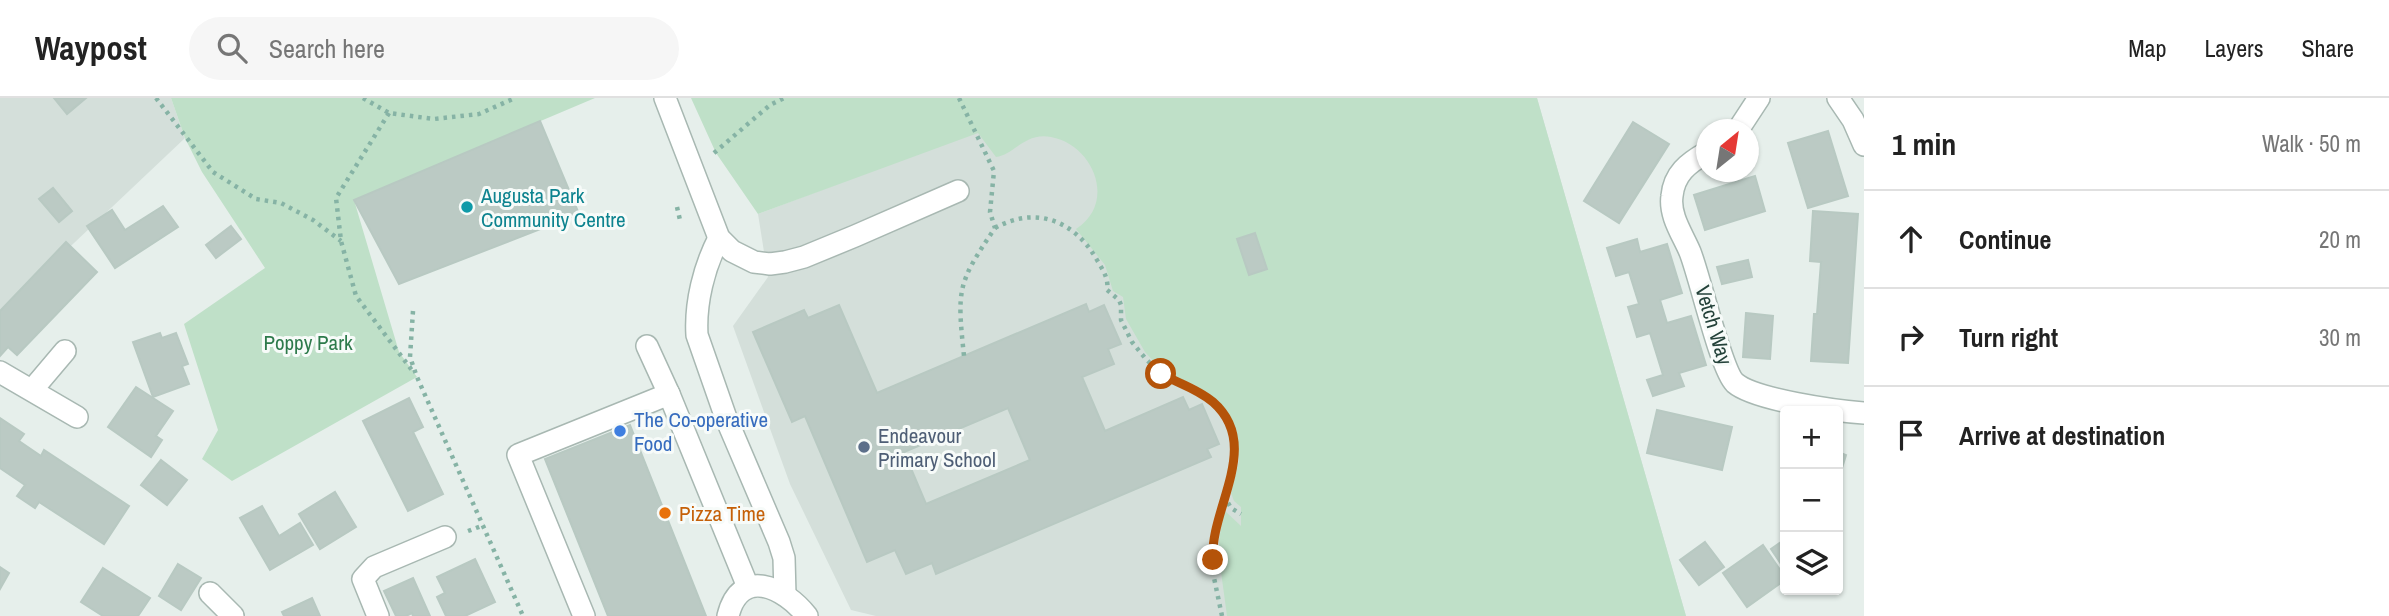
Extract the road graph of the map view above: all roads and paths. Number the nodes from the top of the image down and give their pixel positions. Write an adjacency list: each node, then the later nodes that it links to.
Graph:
1 (156, 98): 17 (path)
2 (363, 98): 9 (path)
3 (515, 98): 9 (path)
4 (665, 98): 13 (street)
5 (784, 98): 13 (path)
6 (959, 98): 15 (path)
7 (1759, 98): 10 (street)
8 (1838, 98): 11 (street)
9 (389, 113): 17 (path)
10 (1745, 119)
11 (1864, 145)
12 (1696, 159): 26 (street, Vetch Way)
13 (692, 164): 16 (street)
14 (958, 191): 16 (street)
15 (995, 228): 21 (path); 28 (path)
16 (719, 238): 34 (street)
17 (341, 241): 23 (path)
18 (413, 310): 23 (path)
19 (647, 346): 25 (street)
20 (65, 351): 24 (street)
21 (964, 356)
22 (0, 372): 24 (street)
23 (417, 377): 30 (path)
24 (32, 390): 27 (street)
25 (670, 394): 32 (street); 38 (street)
26 (1864, 414)
27 (77, 417)
28 (1224, 496): 29 (path); 41 (path)
29 (1241, 514)
30 (484, 525): 31 (path); 37 (path)
31 (454, 535): 36 (street)
32 (748, 587): 34 (street); 39 (street)
33 (211, 593): 35 (street)
34 (785, 594): 40 (street)
35 (233, 616)
36 (378, 616)
37 (523, 616)
38 (584, 616)
39 (728, 616)
40 (807, 616)
41 (1222, 616)

